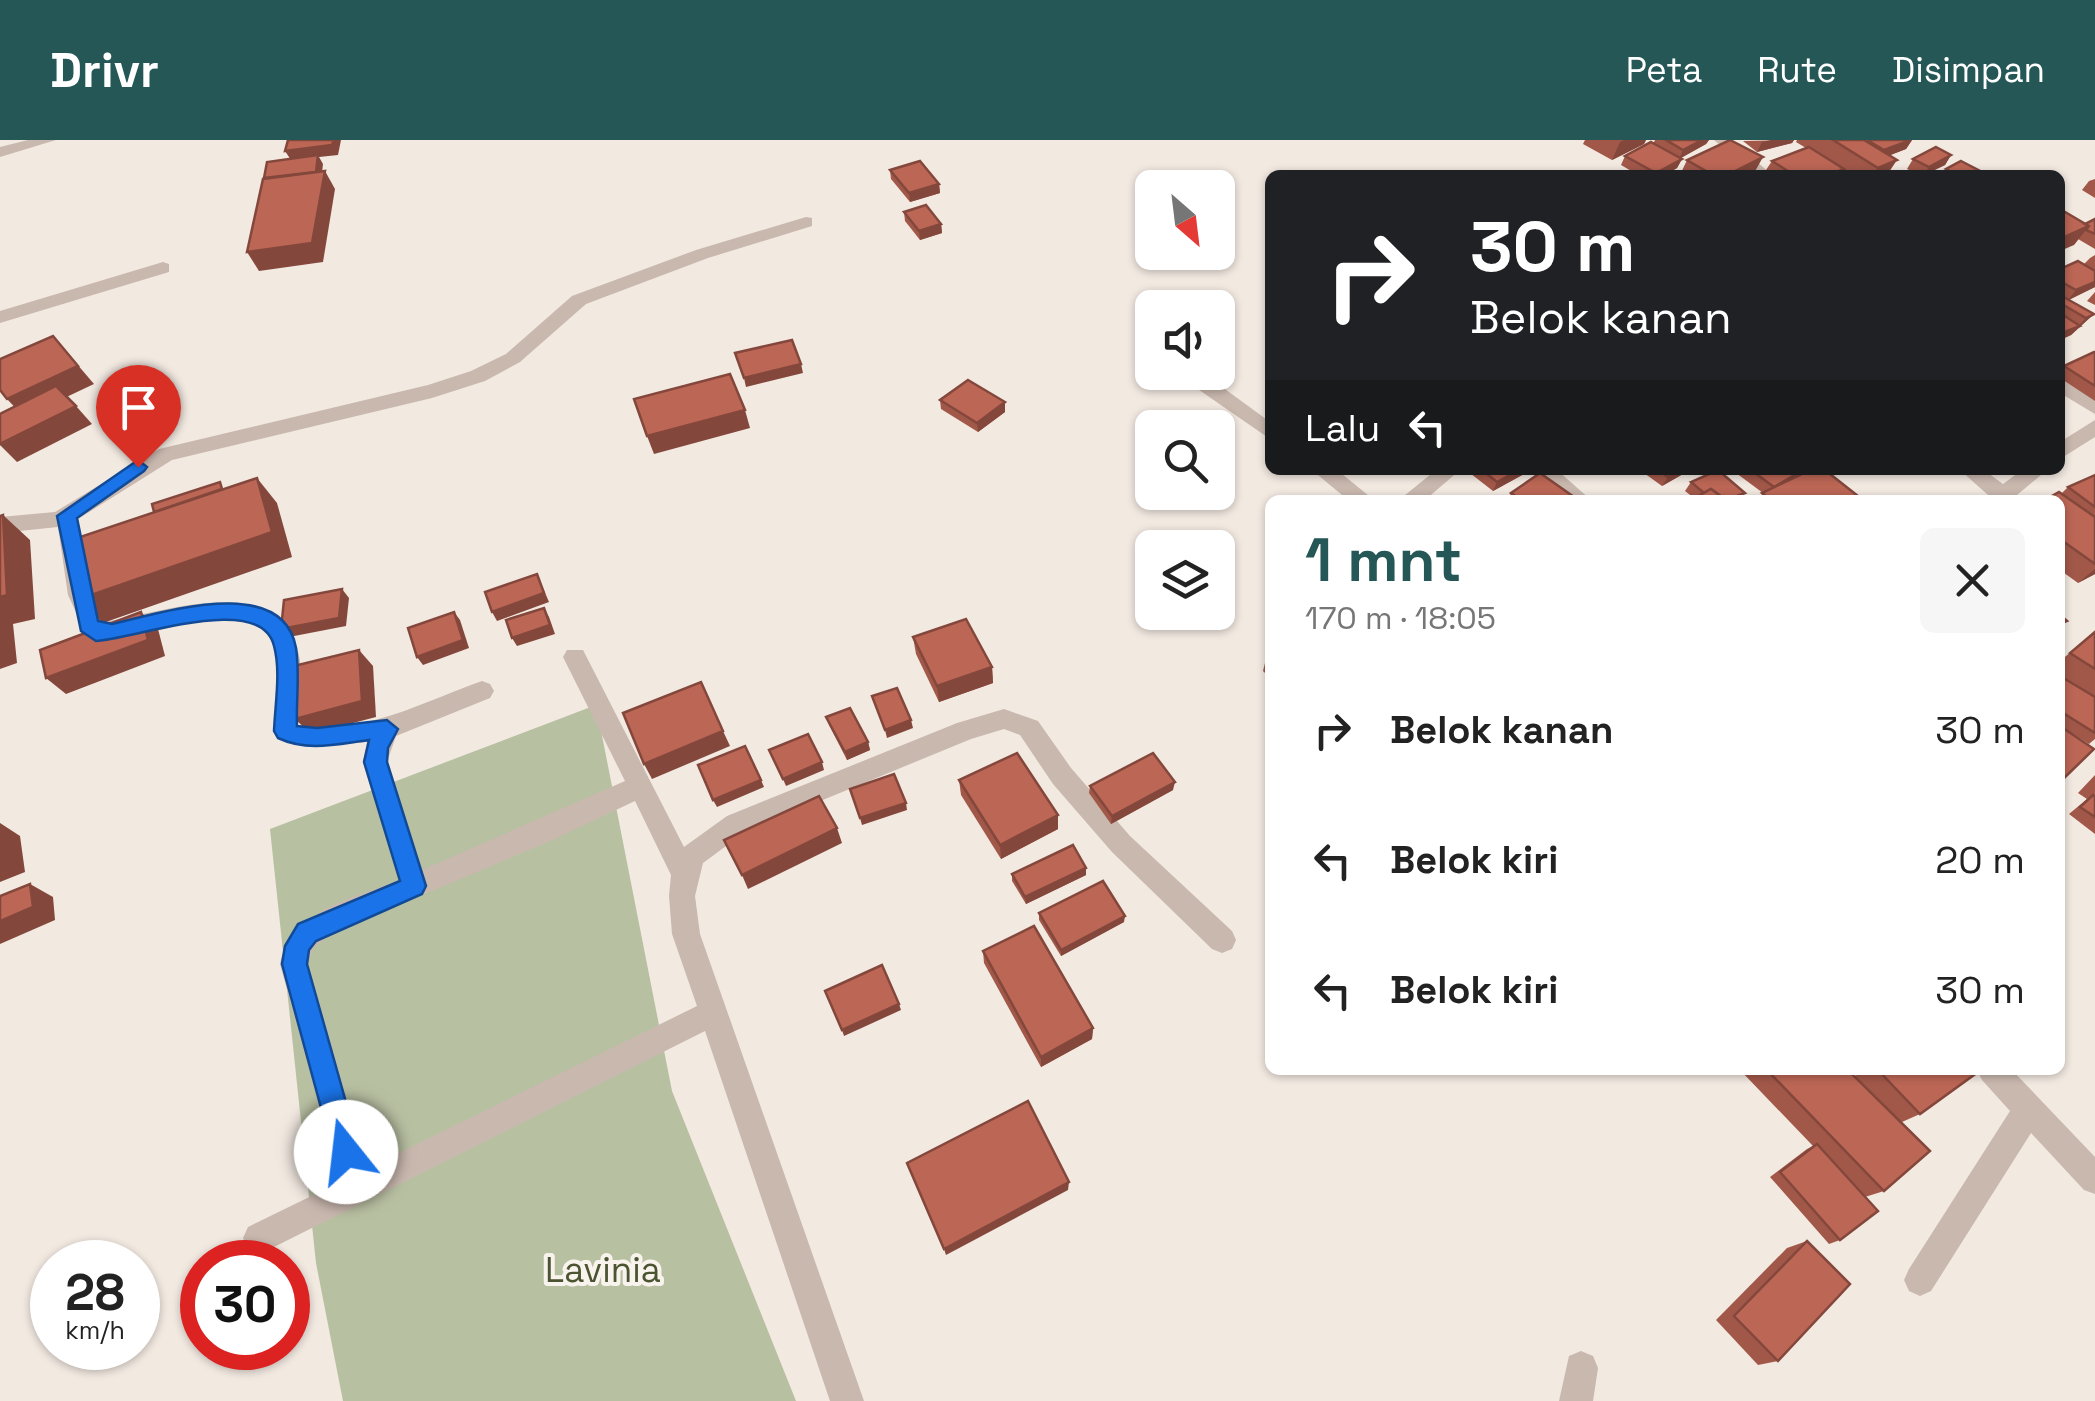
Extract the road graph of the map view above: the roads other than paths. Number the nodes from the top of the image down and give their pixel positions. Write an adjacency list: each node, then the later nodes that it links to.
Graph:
1 (48, 140): 3 (street)
2 (1722, 140): 4 (street)
3 (0, 152)
4 (1758, 170)
5 (806, 222): 26 (street)
6 (163, 268): 7 (street)
7 (0, 317)
8 (2065, 387): 10 (street)
9 (1212, 390): 12 (street)
10 (2095, 407)
11 (2095, 427): 13 (street)
12 (1265, 428)
13 (2065, 448)
14 (1329, 475): 20 (street)
15 (1443, 475): 21 (street)
16 (1549, 475): 22 (street)
17 (1809, 475): 23 (street)
18 (1975, 475): 24 (street)
19 (2029, 475): 25 (street)
20 (1356, 495)
21 (1417, 495)
22 (1574, 495)
23 (1837, 495)
24 (1996, 495)
25 (2003, 495)
26 (67, 516): 27 (street); 30 (street)
27 (0, 524)
28 (575, 657): 31 (street)
29 (482, 691): 30 (street)
30 (387, 729): 33 (street)
31 (638, 787): 32 (street); 33 (street)
32 (683, 871): 34 (street); 35 (street)
33 (414, 886): 39 (street)
34 (1222, 940)
35 (712, 1014): 39 (street); 42 (street)
36 (1997, 1075): 37 (street)
37 (2029, 1108): 38 (street); 41 (street)
38 (2095, 1178)
39 (357, 1190): 40 (street)
40 (260, 1238)
41 (1920, 1280)
42 (846, 1401)

